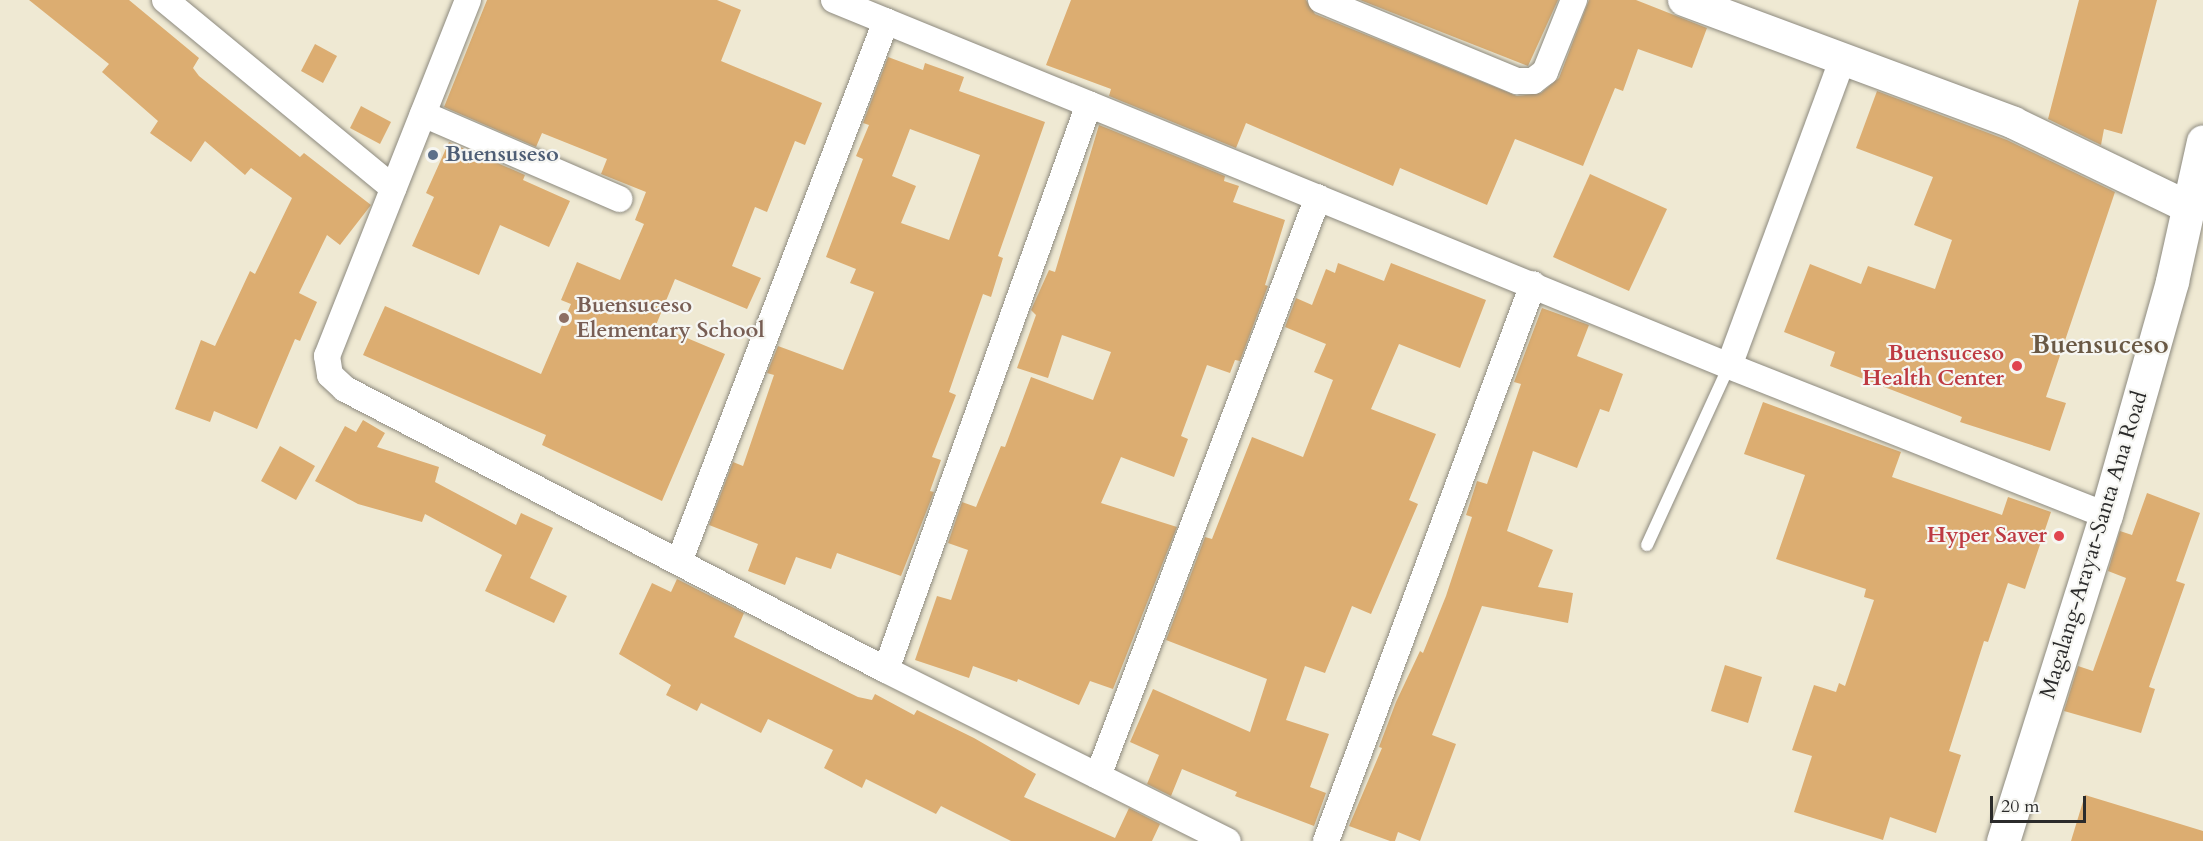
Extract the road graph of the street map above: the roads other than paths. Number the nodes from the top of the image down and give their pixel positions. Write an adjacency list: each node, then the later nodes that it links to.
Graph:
1 (468, 0): 10 (street)
2 (834, 0): 7 (street)
3 (1321, 0): 4 (street)
4 (1574, 0)
5 (1684, 0): 8 (street)
6 (179, 5): 12 (street)
7 (886, 21): 9 (street); 20 (street)
8 (1842, 61): 15 (street); 17 (street)
9 (1089, 104): 13 (street); 21 (street)
10 (423, 114): 12 (street); 14 (street)
11 (2203, 141): 15 (main road, Magalang-Arayat-Santa Ana Road)
12 (393, 188): 20 (street)
13 (1318, 197): 16 (street); 22 (street)
14 (619, 199)
15 (2188, 207): 18 (main road, Magalang-Arayat-Santa Ana Road)
16 (1533, 284): 17 (street); 24 (street)
17 (1730, 366): 18 (street); 19 (lane)
18 (2106, 515): 25 (main road, Magalang-Arayat-Santa Ana Road)
19 (1647, 545)
20 (679, 562): 21 (street)
21 (886, 670): 22 (street)
22 (1098, 776): 23 (street)
23 (1228, 841)
24 (1326, 841)
25 (2003, 841)

